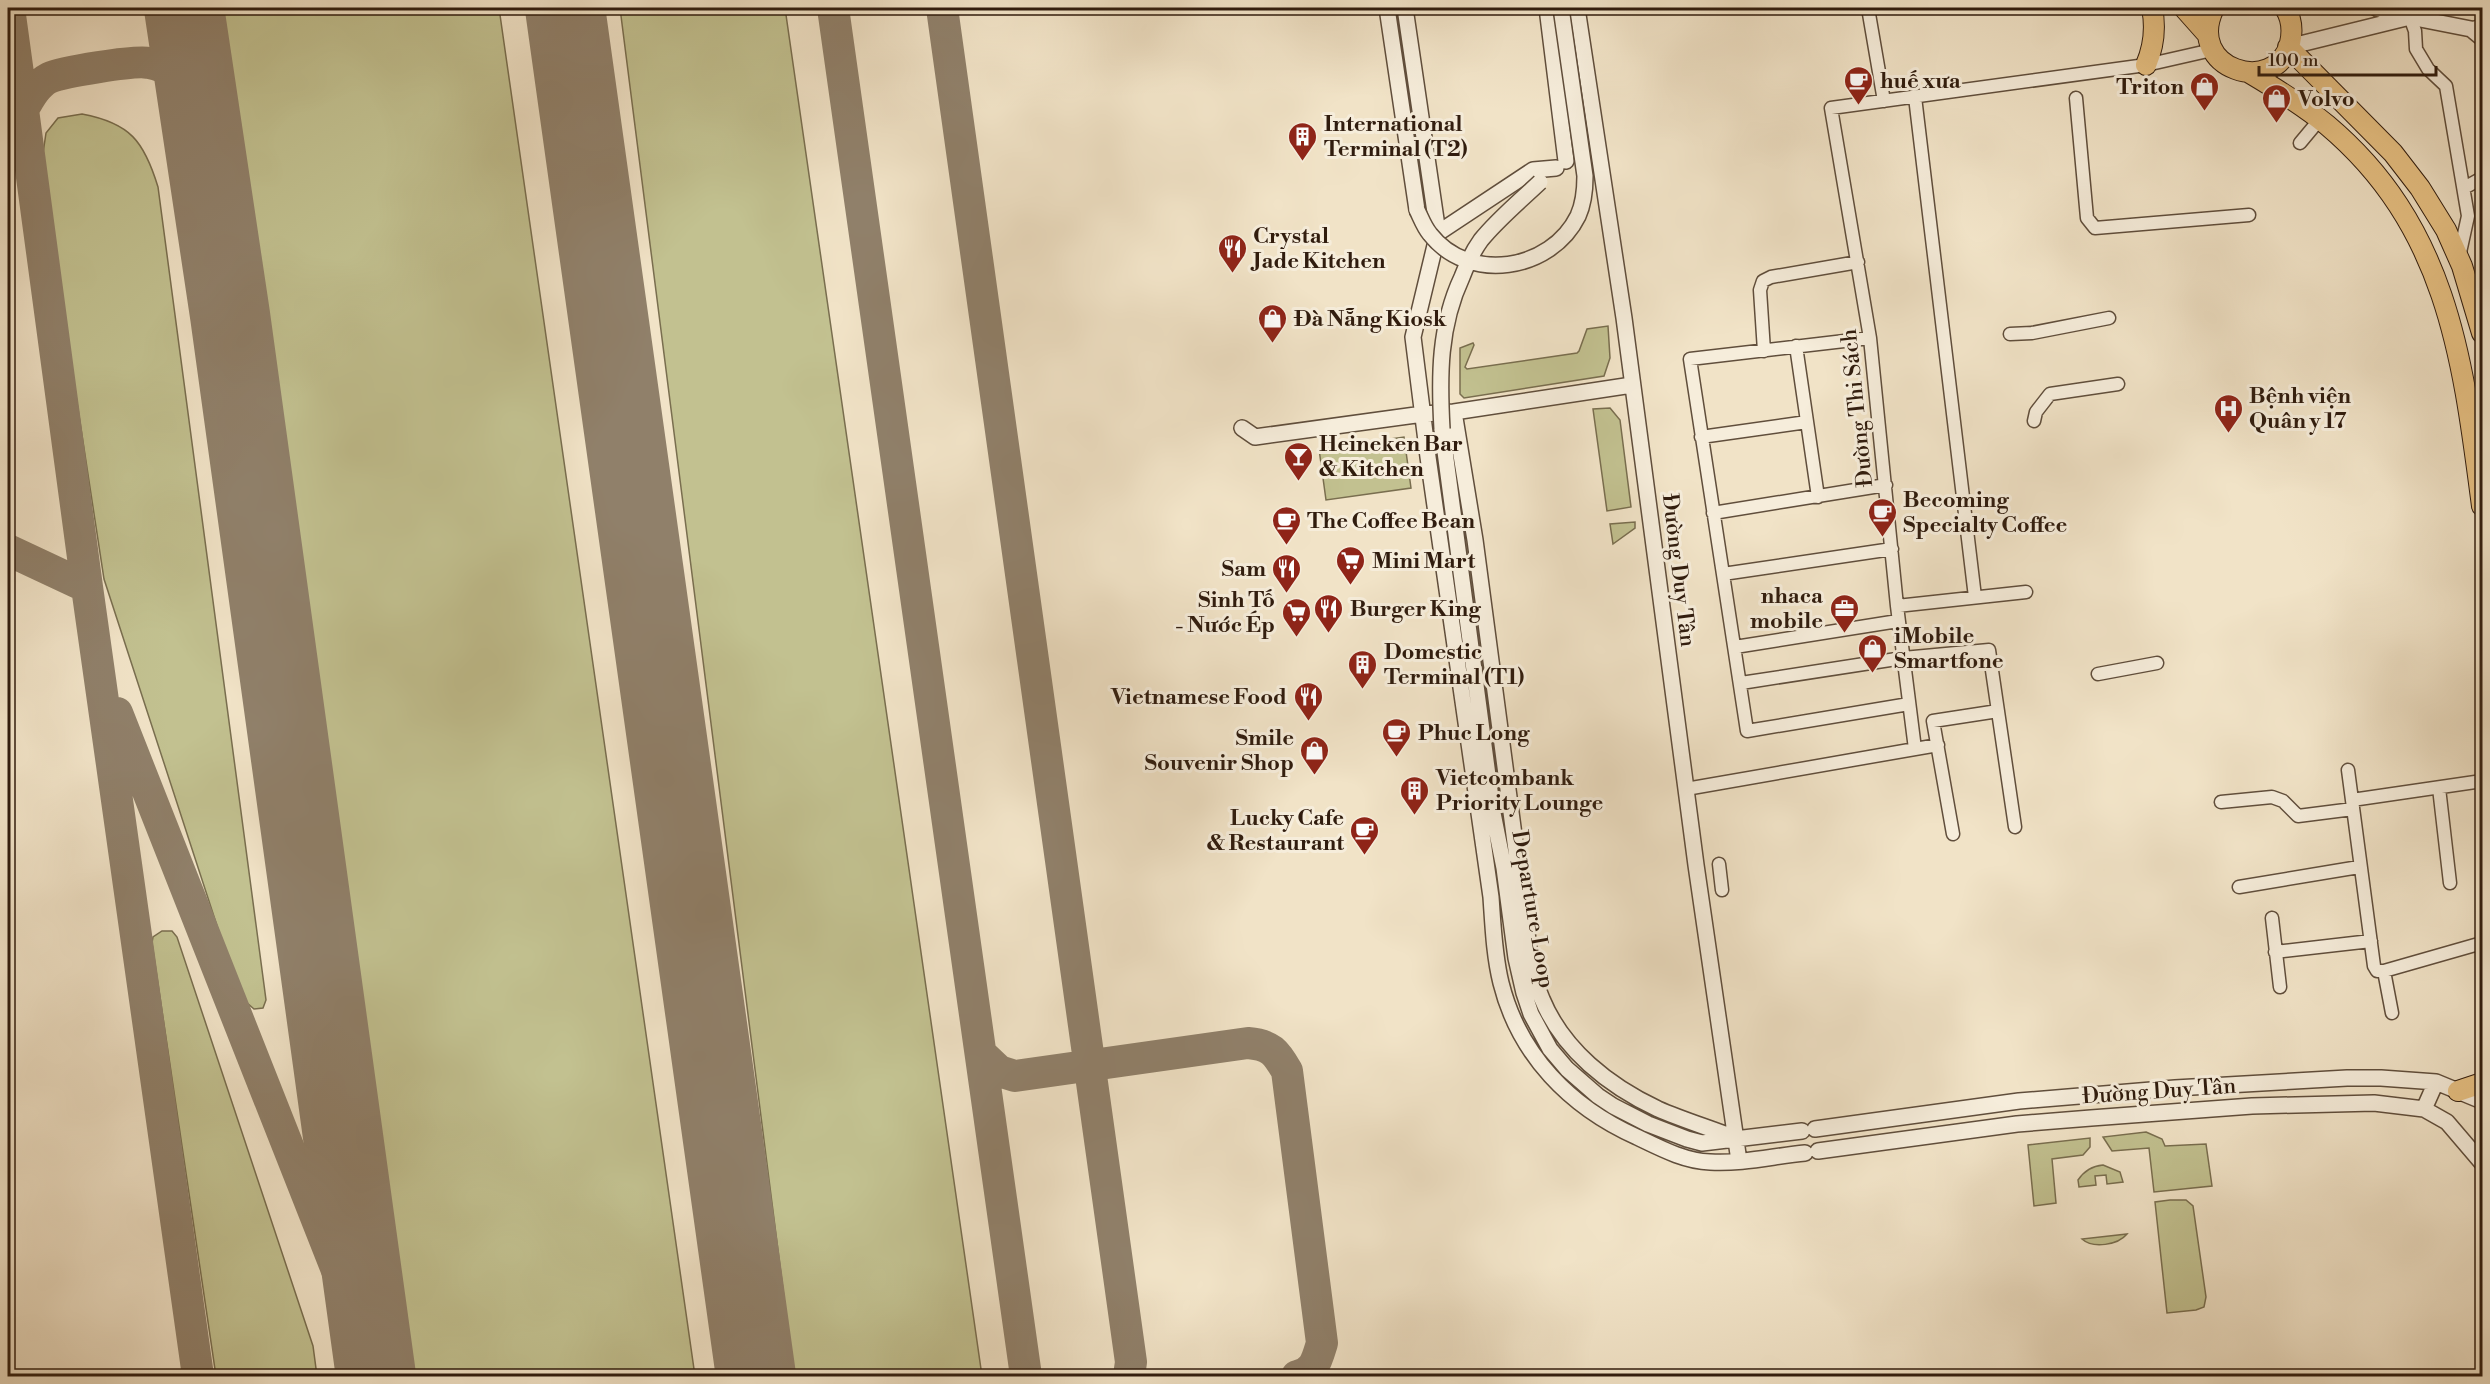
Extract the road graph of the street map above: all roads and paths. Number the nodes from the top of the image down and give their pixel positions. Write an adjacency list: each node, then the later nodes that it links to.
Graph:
1 (1387, 8): 5 (street, bridge)
2 (1394, 8): 29 (street)
3 (1406, 8): 29 (street)
4 (1547, 8): 25 (street)
5 (1561, 8)
6 (1577, 8): 24 (street, Đường Duy Tân)
7 (1868, 8): 21 (street)
8 (2152, 8): 17 (main road)
9 (2184, 8): 15 (main road)
10 (2214, 8): 15 (main road)
11 (2285, 8): 16 (main road)
12 (2377, 8): 13 (street)
13 (2410, 17): 14 (street); 16 (street); 27 (street)
14 (2479, 31)
15 (2210, 42): 17 (street); 18 (main road)
16 (2288, 47): 18 (main road); 30 (main road)
17 (2146, 65): 19 (street)
18 (2248, 72): 22 (main road)
19 (1915, 97): 21 (street); 53 (street)
20 (2076, 98): 28 (street)
21 (1884, 101): 31 (street, Đường Thi Sách)
22 (2320, 119): 23 (street); 48 (main road)
23 (2300, 143)
24 (1599, 156): 25 (street); 39 (street, Đường Duy Tân)
25 (1561, 164): 29 (street); 92 (street, Departure Loop, bridge)
26 (2482, 178): 27 (street)
27 (2464, 188): 30 (street)
28 (2249, 215)
29 (1438, 233): 41 (street)
30 (2458, 258): 33 (main road)
31 (1858, 262): 35 (street, Đường Thi Sách); 37 (street)
32 (2109, 318): 34 (street)
33 (2482, 333)
34 (2010, 334)
35 (1870, 338): 36 (street); 46 (street, Đường Thi Sách)
36 (1796, 346): 37 (street); 43 (street)
37 (1764, 351): 45 (street)
38 (2118, 384): 42 (street)
39 (1632, 386): 40 (street); 68 (street, Đường Duy Tân)
40 (1454, 412): 41 (street); 92 (street)
41 (1423, 414): 44 (street); 93 (street)
42 (2034, 421)
43 (1807, 422): 45 (street); 47 (street)
44 (1242, 429)
45 (1701, 437): 49 (street)
46 (1886, 485): 47 (street); 50 (street, Đường Thi Sách)
47 (1818, 498): 49 (street)
48 (2482, 507)
49 (1713, 513): 51 (street)
50 (1892, 549): 51 (street); 54 (street, Đường Thi Sách)
51 (1723, 574): 56 (street)
52 (2026, 592): 53 (street)
53 (1975, 597): 54 (street)
54 (1897, 606): 55 (street, Đường Thi Sách)
55 (1898, 621): 56 (street); 57 (street, Đường Thi Sách)
56 (1735, 647): 60 (street)
57 (1903, 658): 60 (street); 61 (street, Đường Thi Sách); 62 (street)
58 (2157, 663): 59 (street)
59 (2098, 674)
60 (1741, 683): 61 (street)
61 (1910, 704): 64 (street, Đường Thi Sách)
62 (1998, 711): 63 (street); 71 (street)
63 (1938, 745): 64 (street); 72 (street)
64 (1915, 749): 68 (street)
65 (2348, 770): 70 (street)
66 (2482, 781): 67 (street)
67 (2439, 788): 70 (street); 75 (street)
68 (1686, 789): 92 (street, Đường Duy Tân)
69 (2221, 802): 70 (street)
70 (2352, 805): 74 (street)
71 (2015, 827)
72 (1953, 834)
73 (1719, 864): 77 (street)
74 (2359, 867): 76 (street); 79 (street)
75 (2450, 883)
76 (2239, 888)
77 (1722, 890)
78 (2272, 918): 81 (street)
79 (2371, 941): 81 (street); 82 (street)
80 (2482, 943): 82 (street)
81 (2275, 952): 83 (street)
82 (2384, 971): 84 (street)
83 (2280, 987)
84 (2392, 1013)
85 (2436, 1082): 87 (street, Đường Duy Tân); 89 (street); 90 (street, Đường Duy Tân)
86 (2482, 1083): 87 (main road)
87 (2458, 1091): 88 (street, Đường Duy Tân)
88 (2482, 1101)
89 (2424, 1109): 91 (street, Đường Duy Tân); 94 (street, Đường Duy Tân)
90 (1910, 1117): 91 (street); 92 (street, Đường Duy Tân)
91 (1912, 1138): 93 (street, Đường Duy Tân)
92 (1738, 1139): 93 (street, Đường Duy Tân)
93 (1740, 1161)
94 (2482, 1163)

